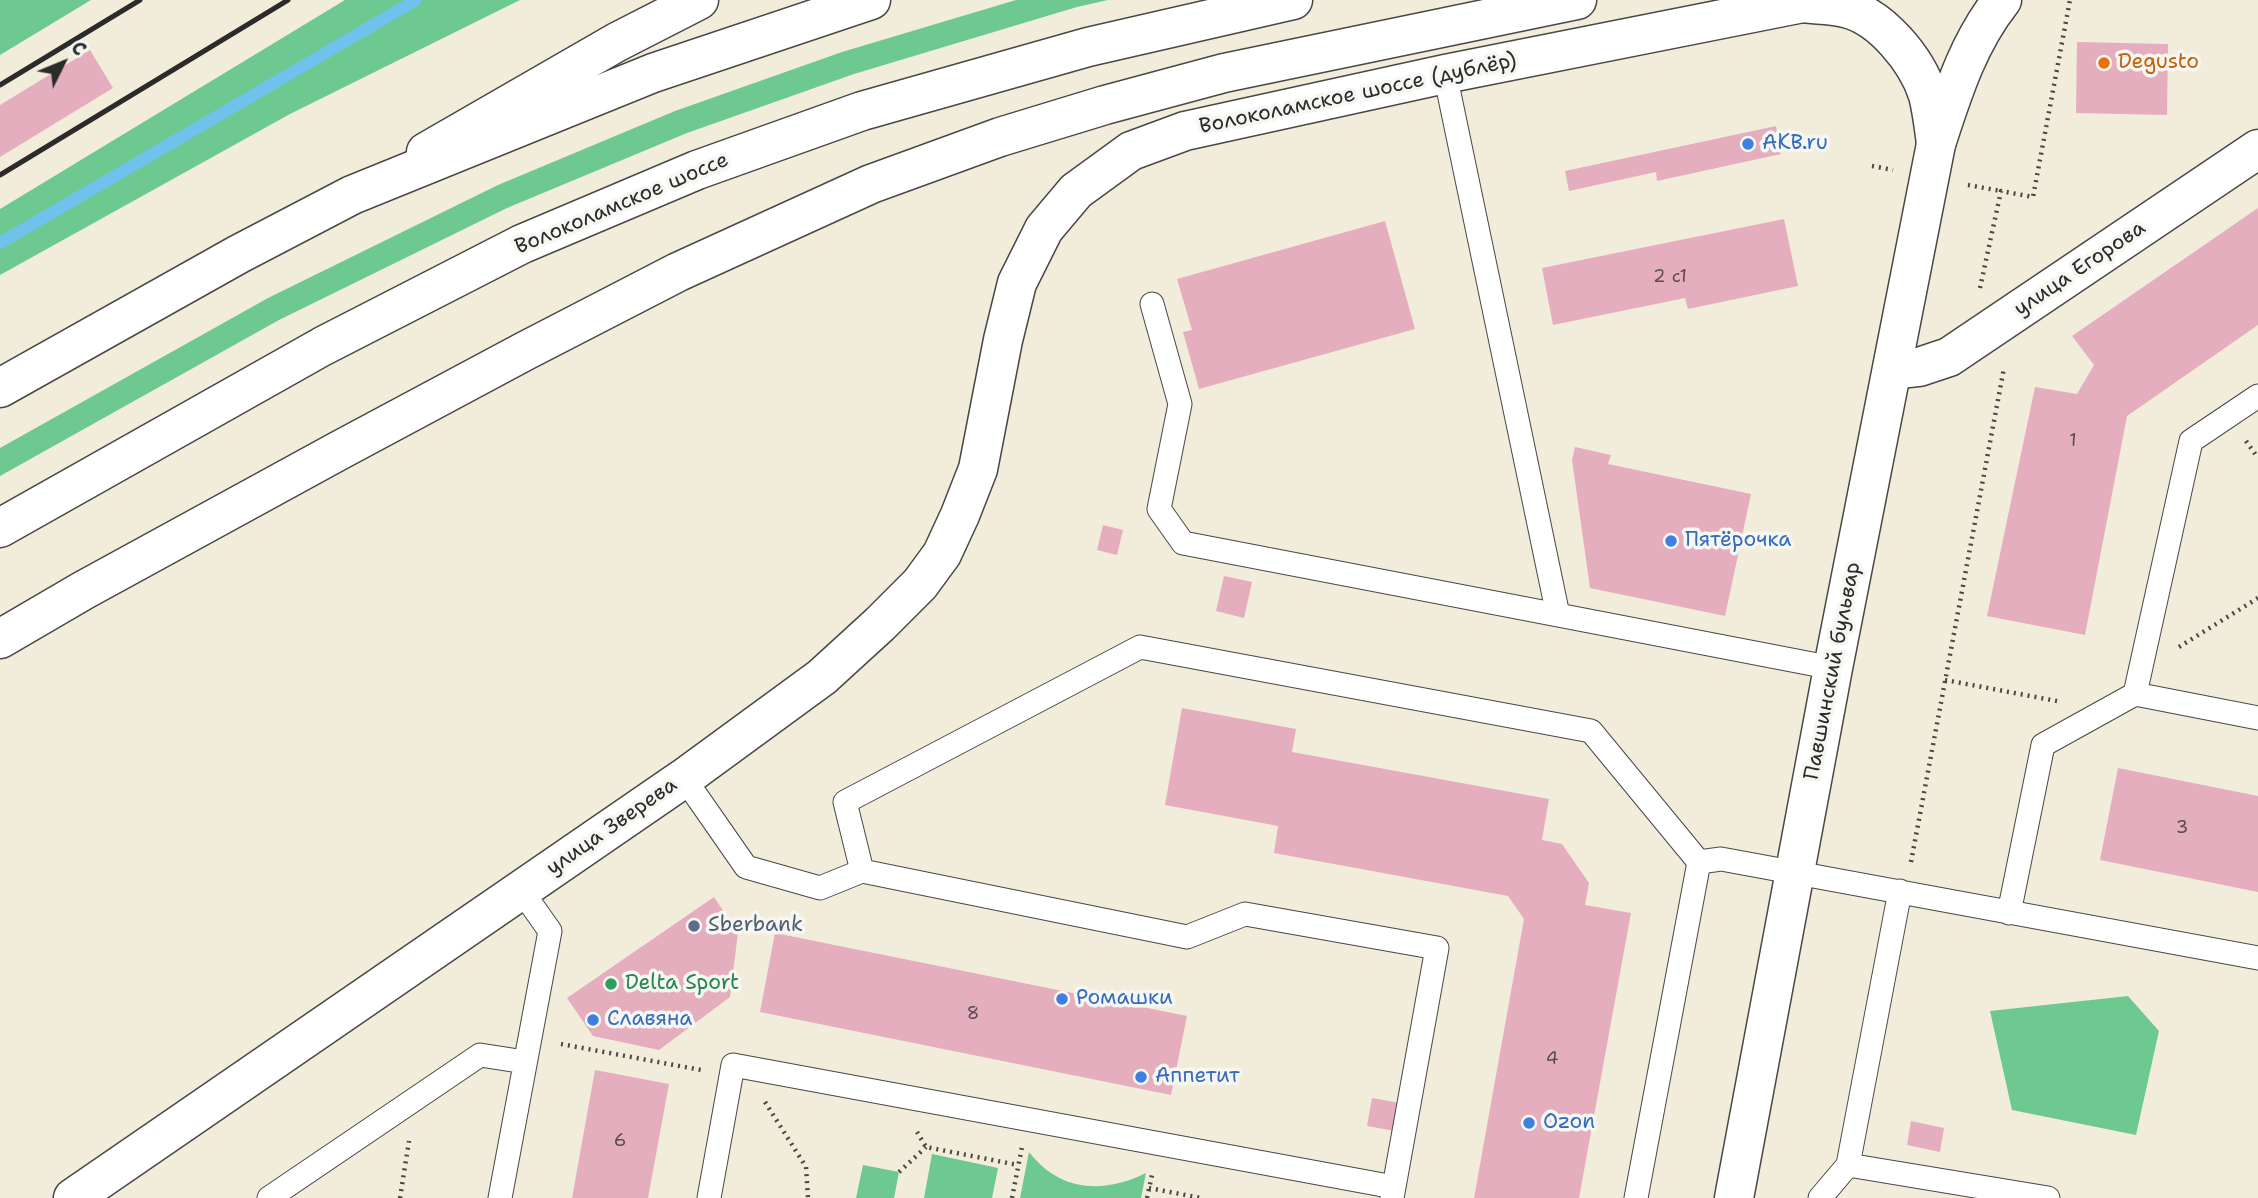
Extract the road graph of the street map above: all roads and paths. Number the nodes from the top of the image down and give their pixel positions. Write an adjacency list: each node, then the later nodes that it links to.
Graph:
1 (699, 0): 15 (main road)
2 (871, 0): 15 (main road)
3 (1293, 0): 23 (main road, Волоколамское шоссе)
4 (1577, 0): 26 (main road)
5 (2002, 0): 9 (main road, Павшинский бульвар)
6 (2070, 0): 14 (path)
7 (1810, 2): 8 (main road, Волоколамское шоссе (дублёр)); 9 (main road, Павшинский бульвар)
8 (1445, 74): 18 (main road, Волоколамское шоссе (дублёр)); 25 (lane)
9 (1936, 144): 20 (main road, Павшинский бульвар)
10 (2258, 149): 20 (main road, улица Егорова)
11 (1872, 166): 12 (path)
12 (1897, 171)
13 (1959, 183): 14 (path)
14 (2001, 191): 16 (path)
15 (352, 195): 21 (main road)
16 (1978, 300)
17 (1152, 304): 25 (lane)
18 (1003, 340): 32 (main road, улица Зверева)
19 (2005, 367): 28 (path)
20 (1893, 370): 27 (main road, Павшинский бульвар)
21 (0, 388)
22 (2258, 396): 29 (lane)
23 (0, 528)
24 (2258, 597): 29 (path)
25 (1558, 615): 27 (lane)
26 (0, 639)
27 (1833, 668): 35 (main road, Павшинский бульвар)
28 (1945, 680): 30 (path); 37 (path)
29 (2138, 682): 30 (lane); 31 (lane)
30 (2106, 710): 38 (lane)
31 (2258, 718)
32 (684, 778): 34 (lane); 36 (main road, улица Зверева)
33 (1699, 862): 34 (lane); 35 (lane); 58 (lane)
34 (862, 871): 49 (lane)
35 (1795, 873): 37 (lane); 59 (main road, Павшинский бульвар)
36 (521, 890): 40 (lane); 51 (main road, улица Зверева)
37 (1902, 892): 38 (lane); 46 (lane)
38 (2009, 913): 39 (lane)
39 (2258, 958)
40 (525, 1062): 42 (lane); 54 (lane)
41 (891, 1094): 43 (lane); 44 (path); 55 (lane)
42 (390, 1115): 52 (lane); 53 (path)
43 (1027, 1119): 45 (path); 49 (lane)
44 (926, 1147): 45 (path); 47 (path)
45 (1018, 1165): 56 (path)
46 (1849, 1165): 60 (lane); 61 (lane)
47 (899, 1172)
48 (1149, 1188): 50 (path)
49 (1393, 1192)
50 (1189, 1197): 57 (path)
51 (73, 1198)
52 (269, 1198)
53 (400, 1198)
54 (500, 1198)
55 (709, 1198)
56 (1012, 1198)
57 (1201, 1198)
58 (1636, 1198)
59 (1734, 1198)
60 (1821, 1198)
61 (2048, 1198)

